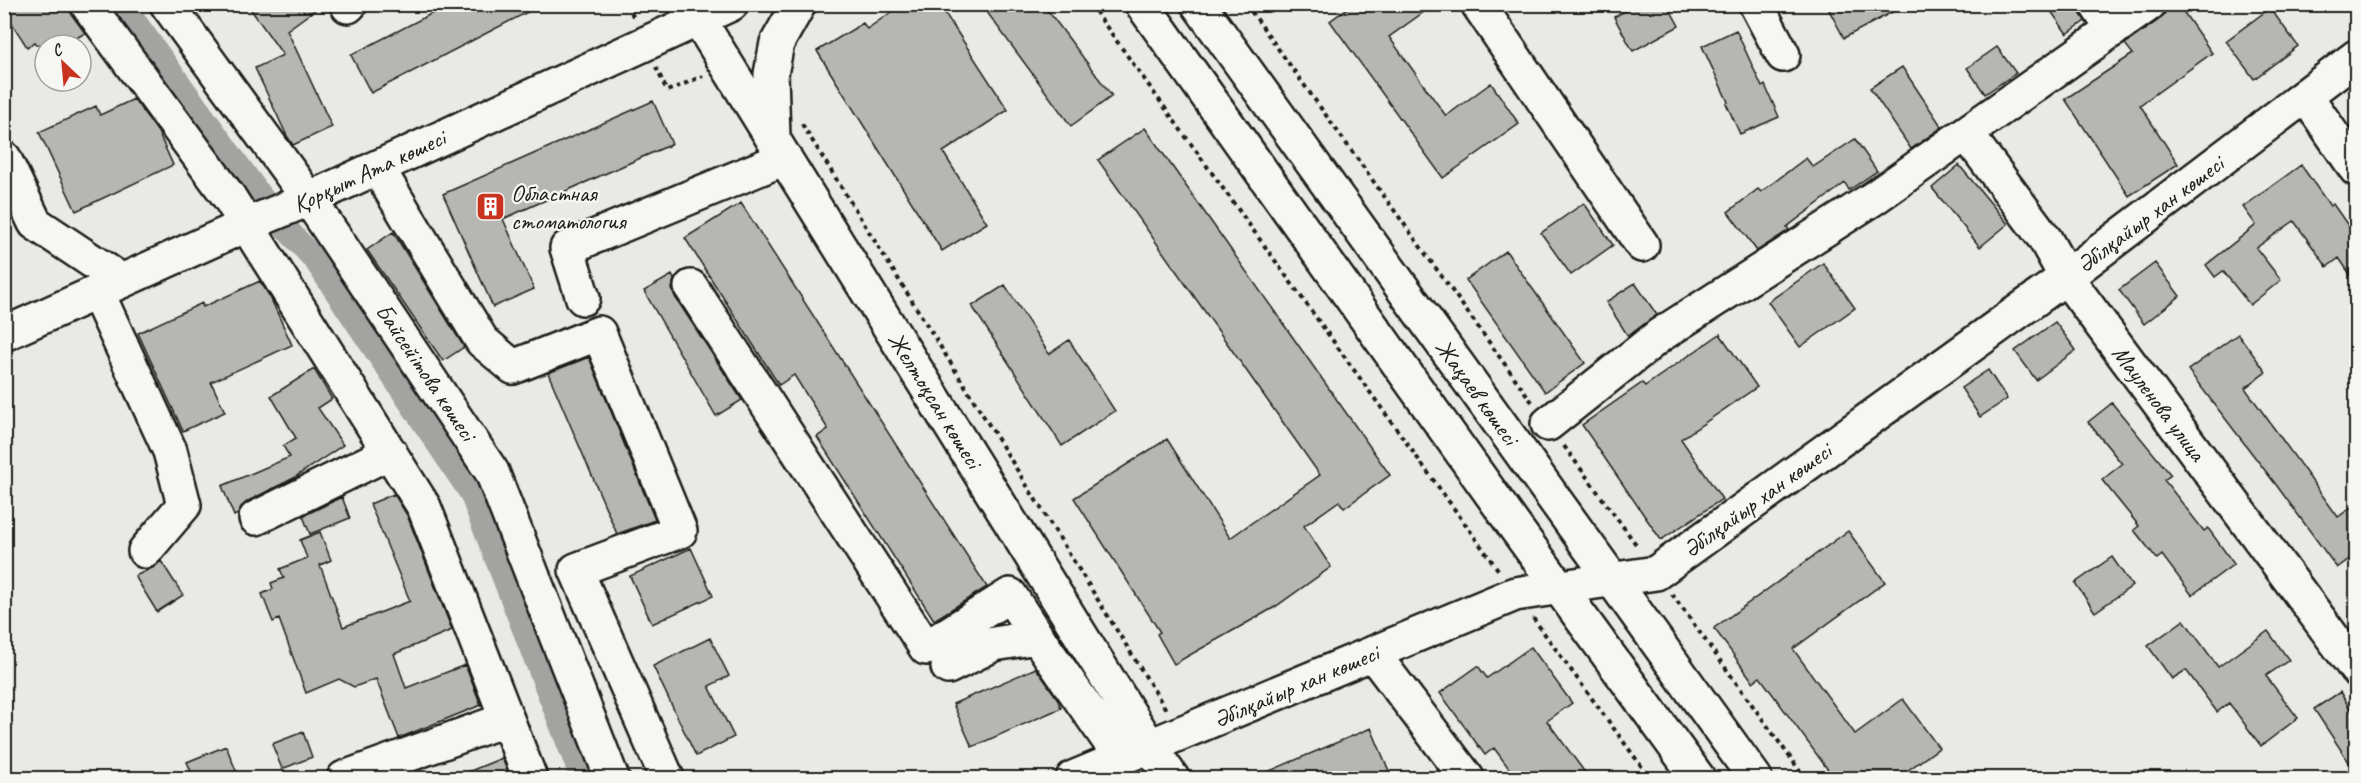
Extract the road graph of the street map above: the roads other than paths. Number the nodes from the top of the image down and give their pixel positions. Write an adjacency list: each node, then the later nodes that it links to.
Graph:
1 (87, 4): 21 (street)
2 (167, 4): 20 (street, Байсейітова көшесі)
3 (731, 4): 10 (street, Қорқыт Ата көшесі)
4 (799, 4): 16 (street)
5 (1142, 4): 33 (street, Жақаев көшесі)
6 (1198, 4): 32 (street, Жақаев көшесі)
7 (1478, 4): 22 (street)
8 (1756, 4): 12 (street)
9 (2149, 4): 11 (street)
10 (693, 10): 16 (street, Желтоқсан көшесі); 18 (street, Қорқыт Ата көшесі)
11 (2104, 17): 15 (street)
12 (1783, 55)
13 (2356, 57): 14 (street, Әбілқайыр хан көшесі)
14 (2306, 96): 19 (street); 23 (street, Әбілқайыр хан көшесі)
15 (1966, 134): 23 (street, Мауленова улица); 28 (street)
16 (779, 148): 26 (street); 39 (street, Желтоқсан көшесі)
17 (4, 158): 24 (street)
18 (377, 167): 20 (street, Қорқыт Ата көшесі); 43 (street)
19 (2356, 169)
20 (309, 199): 21 (street, Қорқыт Ата көшесі); 42 (street, Байсейітова көшесі)
21 (246, 225): 24 (street, Қорқыт Ата көшесі); 29 (street)
22 (1642, 245)
23 (2066, 277): 32 (street, Әбілқайыр хан көшесі); 37 (street, Мауленова улица)
24 (110, 287): 27 (street, Қорқыт Ата көшесі); 31 (street)
25 (691, 287): 34 (street)
26 (583, 298)
27 (4, 334)
28 (1548, 424)
29 (390, 452): 30 (street); 38 (street)
30 (256, 518)
31 (146, 551)
32 (1613, 579): 33 (street, Әбілқайыр хан көшесі); 48 (street, Жақаев көшесі)
33 (1560, 587): 35 (street, Әбілқайыр хан көшесі); 47 (street, Жақаев көшесі)
34 (1037, 637): 36 (street); 39 (street)
35 (1373, 654): 39 (street, Әбілқайыр хан көшесі); 46 (street)
36 (948, 667)
37 (2356, 669)
38 (507, 719): 40 (street); 41 (street)
39 (1136, 753): 44 (street, Әбілқайыр хан көшесі); 45 (street, Желтоқсан көшесі)
40 (344, 778)
41 (530, 778)
42 (612, 778)
43 (667, 778)
44 (1073, 778)
45 (1172, 778)
46 (1467, 778)
47 (1698, 778)
48 (1755, 778)

